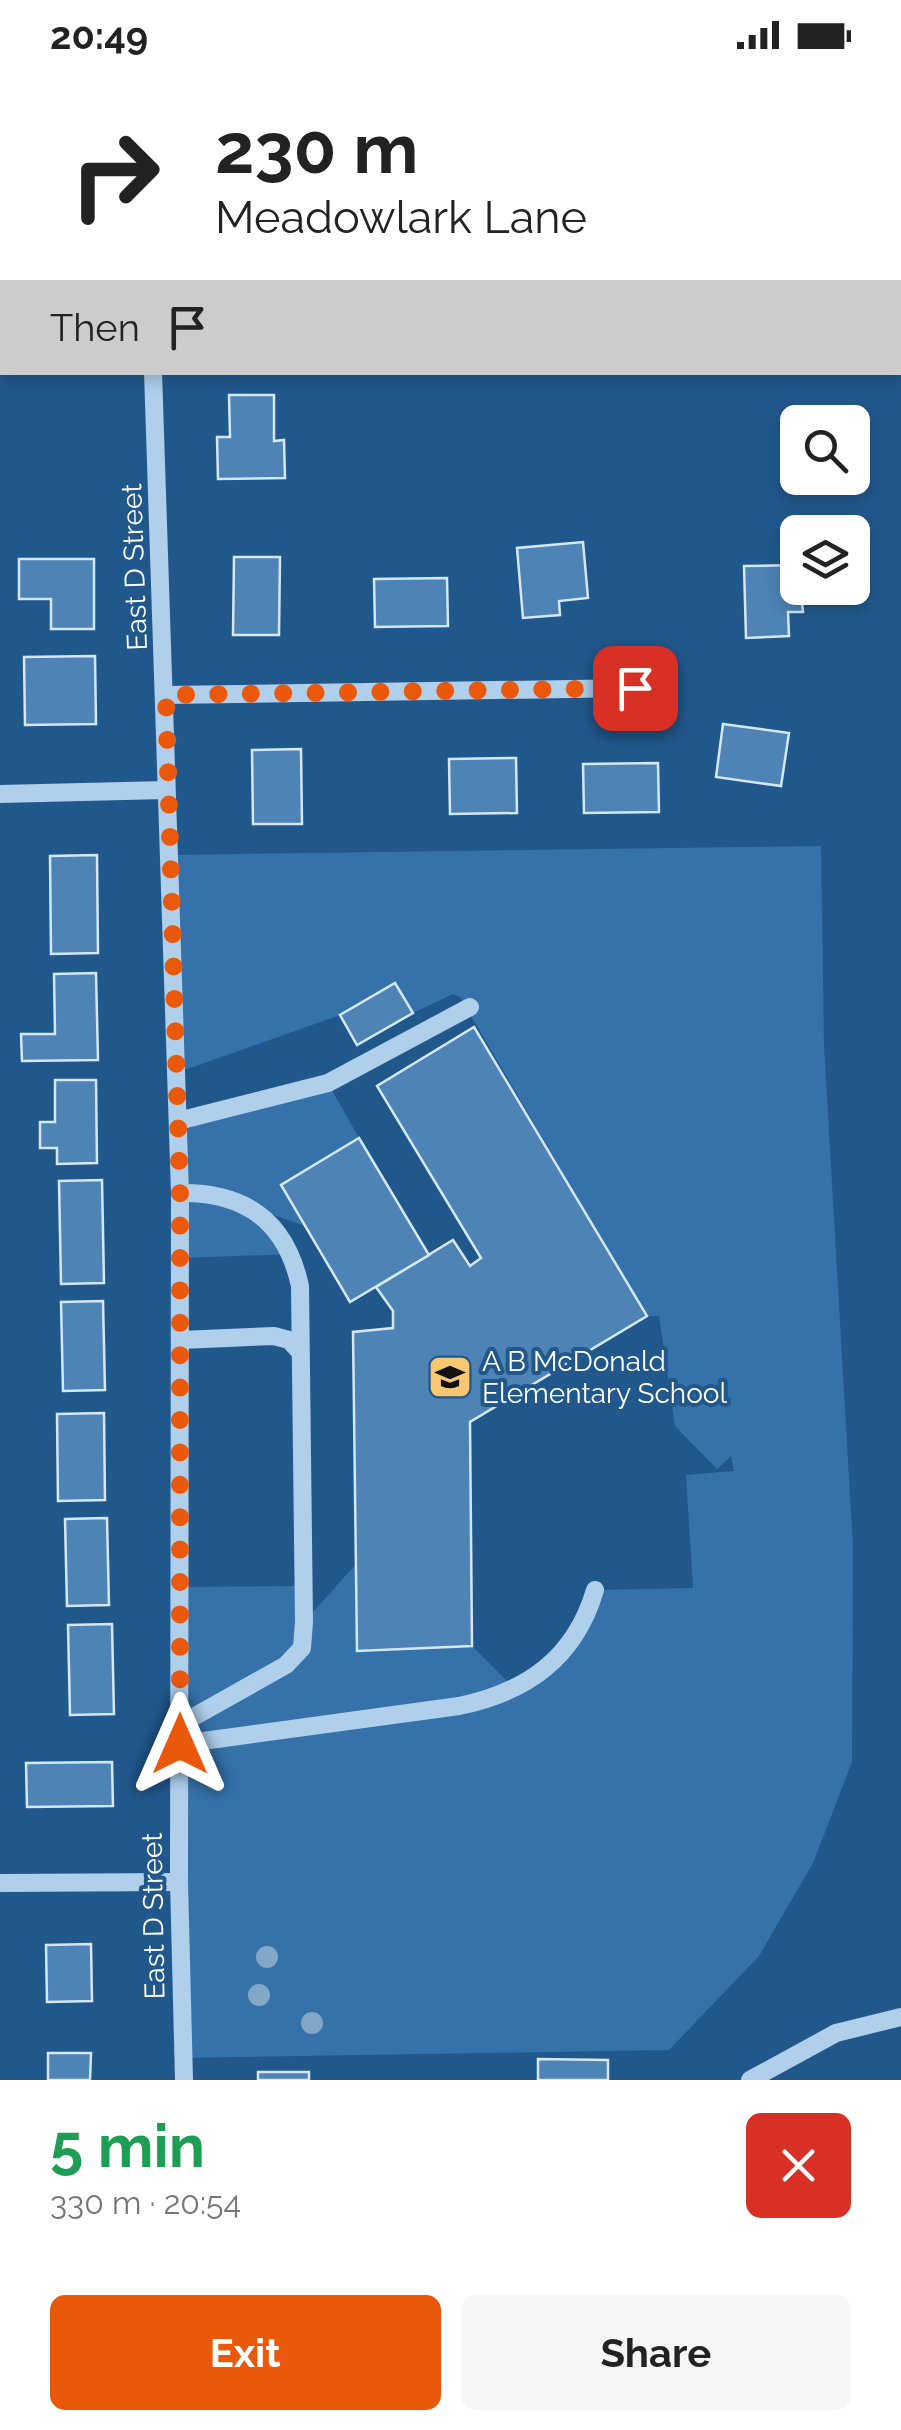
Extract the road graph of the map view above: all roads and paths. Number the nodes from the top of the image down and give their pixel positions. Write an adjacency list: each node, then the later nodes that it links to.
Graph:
1 (154, 375): 3 (street, East D Street)
2 (635, 688): 3 (street)
3 (166, 695): 4 (street, East D Street)
4 (166, 790): 5 (street); 7 (street, East D Street)
5 (0, 794)
6 (470, 1007): 7 (street)
7 (178, 1120): 8 (street, East D Street)
8 (180, 1194): 9 (street); 11 (street, East D Street)
9 (300, 1286): 10 (street); 12 (street)
10 (274, 1336): 11 (street); 12 (street)
11 (180, 1340): 14 (street, East D Street)
12 (300, 1352): 14 (street)
13 (595, 1590): 15 (street)
14 (181, 1724): 15 (street, East D Street)
15 (180, 1744): 16 (street, East D Street)
16 (178, 1882): 17 (street); 19 (street, East D Street)
17 (0, 1883)
18 (901, 2017): 20 (street)
19 (184, 2080)
20 (750, 2080)

